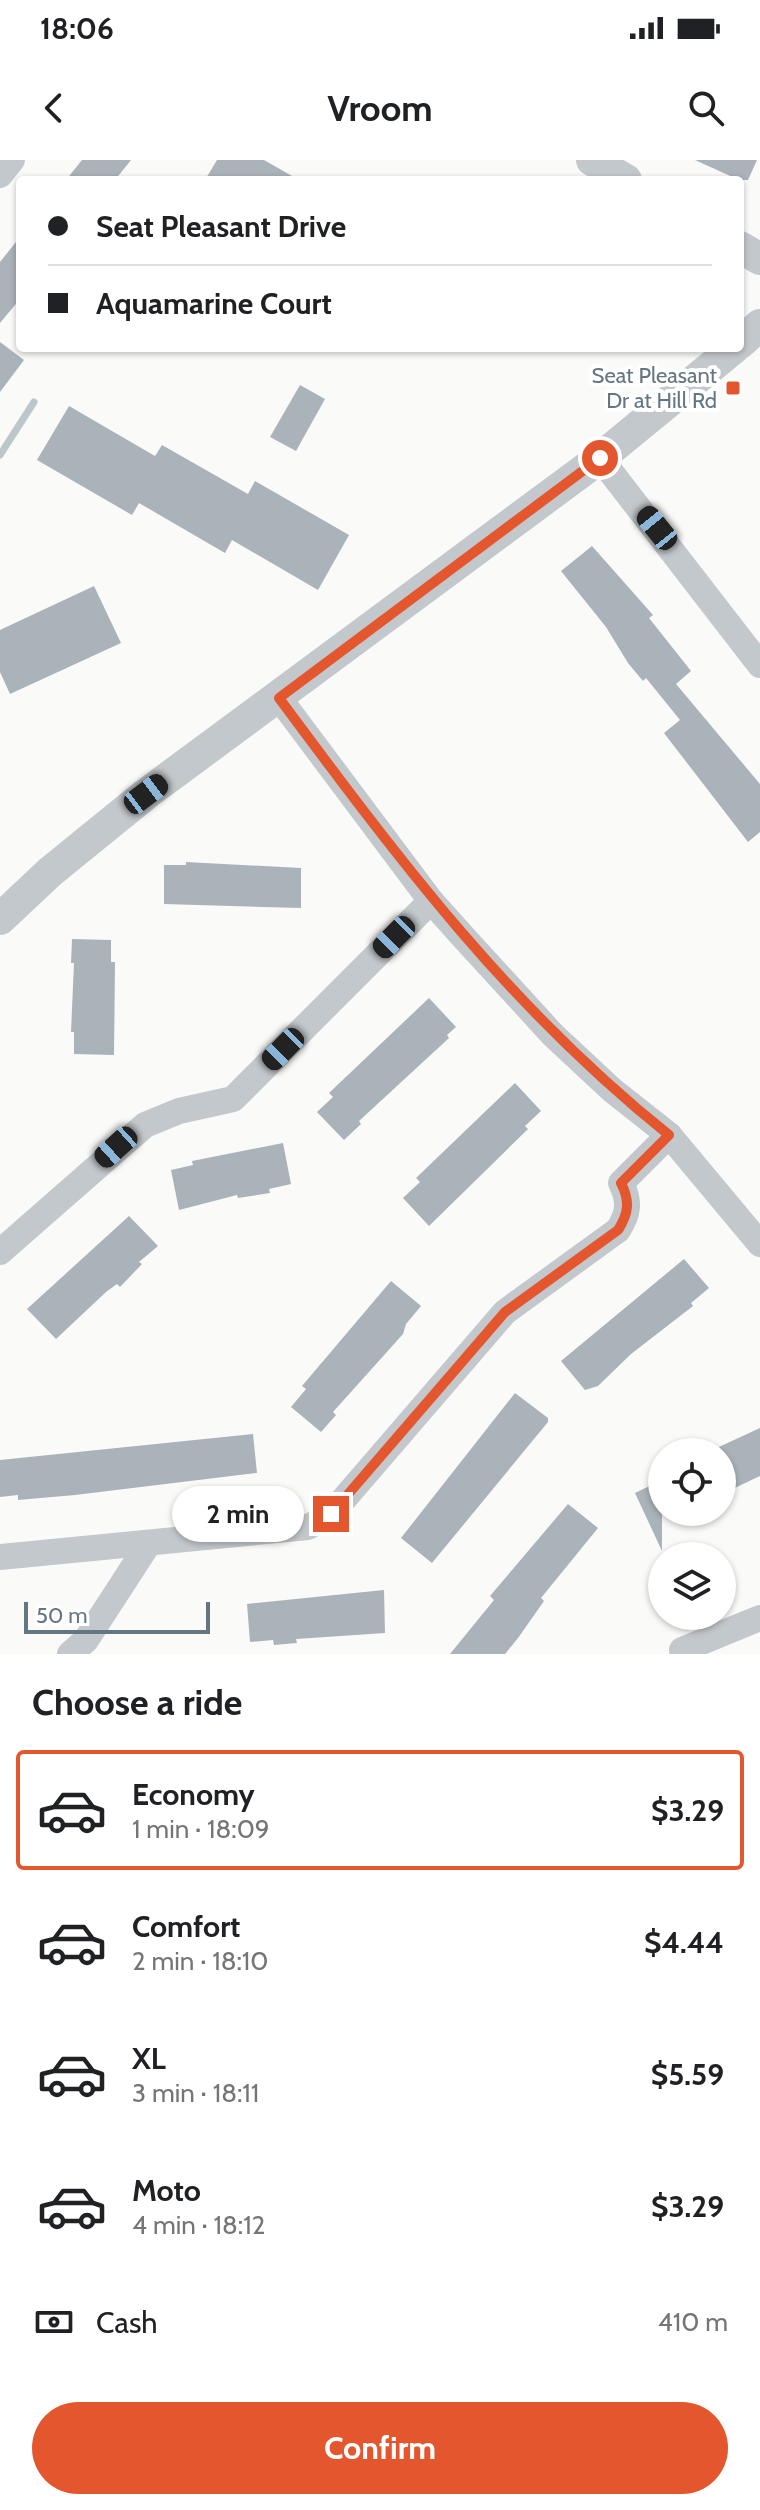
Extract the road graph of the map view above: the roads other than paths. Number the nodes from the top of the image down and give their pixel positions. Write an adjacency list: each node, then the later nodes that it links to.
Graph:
1 (12, 160): 3 (street)
2 (592, 160): 4 (street)
3 (0, 175)
4 (619, 176)
5 (760, 325): 6 (street)
6 (744, 339)
7 (729, 352): 8 (street)
8 (600, 458): 9 (street); 10 (street)
9 (760, 665)
10 (279, 698): 11 (street); 12 (street)
11 (431, 901): 13 (street); 15 (street)
12 (0, 919)
13 (669, 1135): 14 (street); 16 (street)
14 (760, 1244)
15 (0, 1252)
16 (147, 1546): 17 (street); 20 (street)
17 (0, 1557)
18 (760, 1618): 19 (street)
19 (682, 1650)
20 (70, 1654)

